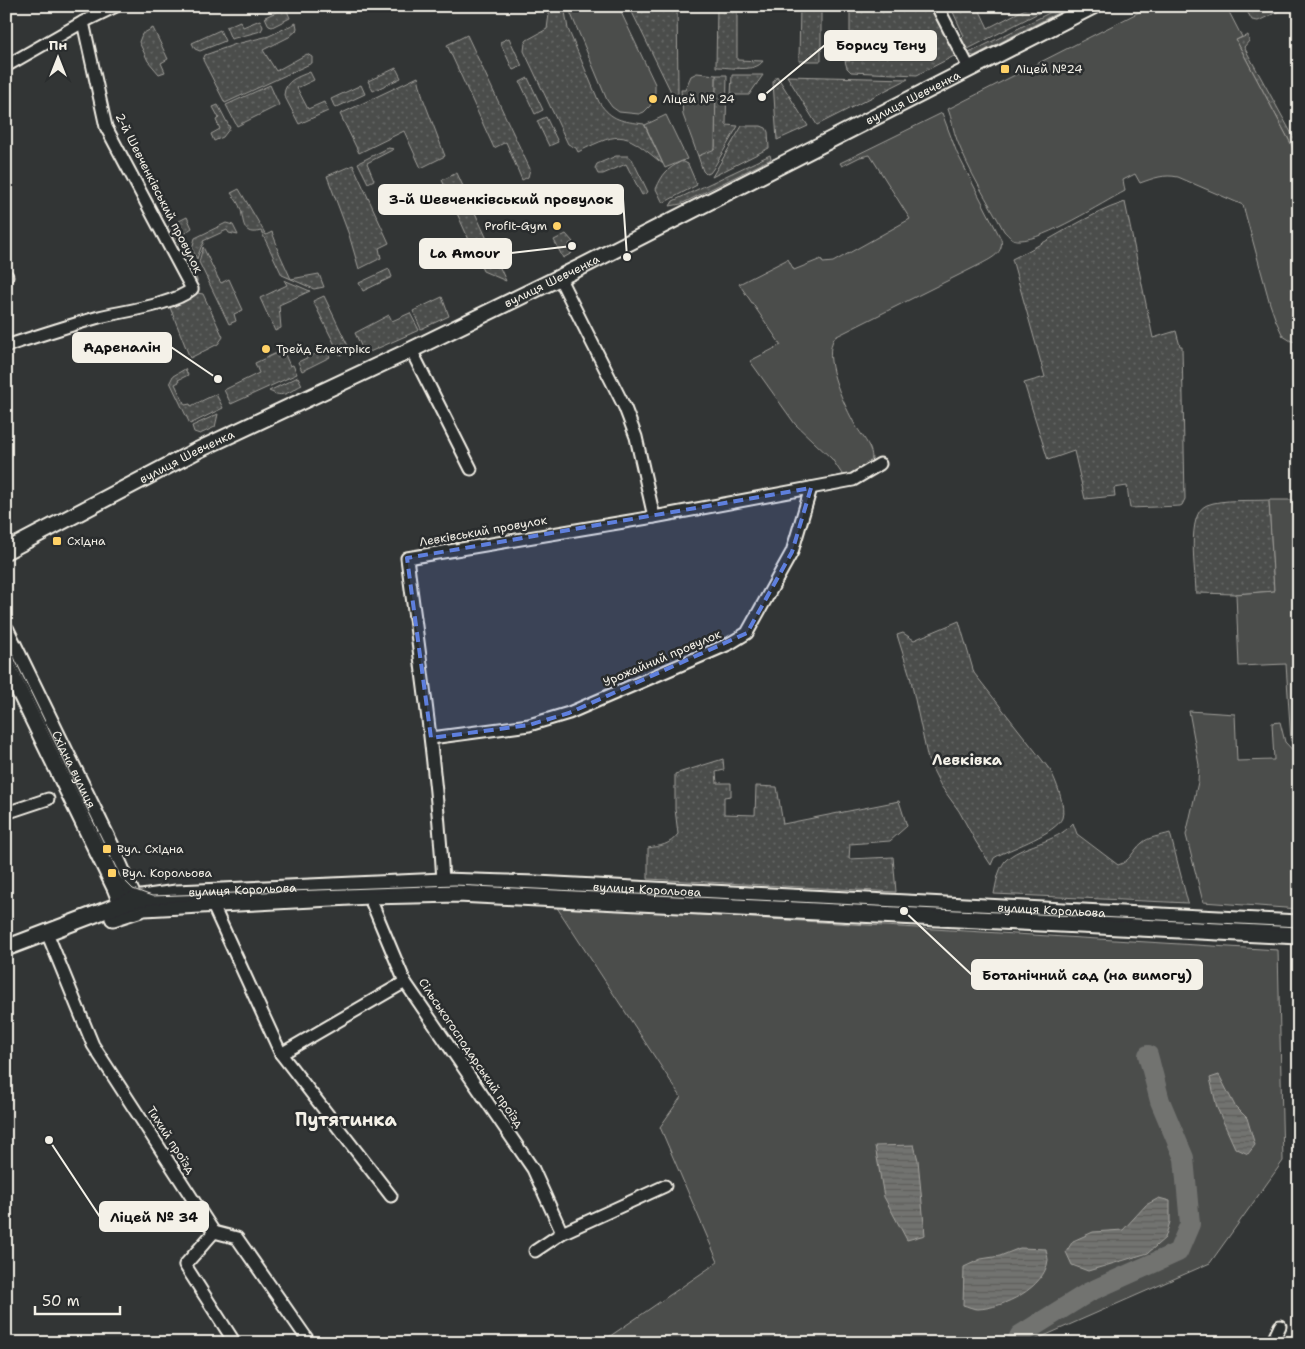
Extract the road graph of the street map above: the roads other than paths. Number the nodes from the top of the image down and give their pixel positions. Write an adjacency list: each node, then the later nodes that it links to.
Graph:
1 (116, 6): 4 (street)
2 (937, 6): 6 (street)
3 (1094, 6): 6 (main road, вулиця Шевченка)
4 (83, 22): 5 (street); 8 (street, 2-й Шевченківський провулок)
5 (6, 66)
6 (970, 70): 7 (main road, вулиця Шевченка)
7 (559, 277): 9 (main road, вулиця Шевченка); 13 (street)
8 (6, 346)
9 (410, 350): 11 (street); 14 (main road, вулиця Шевченка)
10 (880, 464): 12 (street, Левківський провулок)
11 (471, 469)
12 (811, 488): 13 (street, Левківський провулок); 17 (street, Урожайний провулок)
13 (654, 516): 17 (street, Левківський провулок)
14 (6, 551)
15 (6, 630): 23 (main road, Східна вулиця)
16 (6, 664): 23 (main road, Східна вулиця)
17 (431, 738): 20 (street, Левківський провулок)
18 (48, 799): 19 (street)
19 (6, 814)
20 (443, 881): 21 (main road, вулиця Корольова); 24 (main road, вулиця Корольова)
21 (368, 890): 22 (main road, вулиця Корольова); 25 (main road, вулиця Корольова); 29 (street, Сільськогосподарський проїзд)
22 (209, 898): 23 (main road, вулиця Корольова); 30 (street)
23 (130, 906): 26 (main road, вулиця Корольова); 27 (main road, вулиця Корольова)
24 (1299, 923)
25 (1299, 936)
26 (50, 940): 28 (main road, вулиця Корольова); 33 (street, Тихий проїзд)
27 (6, 948)
28 (6, 957)
29 (405, 982): 30 (street); 34 (street, Сільськогосподарський проїзд)
30 (281, 1054): 32 (street)
31 (665, 1186): 34 (street)
32 (391, 1196)
33 (214, 1232): 37 (street); 38 (street)
34 (562, 1234): 35 (street)
35 (535, 1251)
36 (1280, 1326): 39 (street)
37 (235, 1343)
38 (310, 1343)
39 (1272, 1343)

